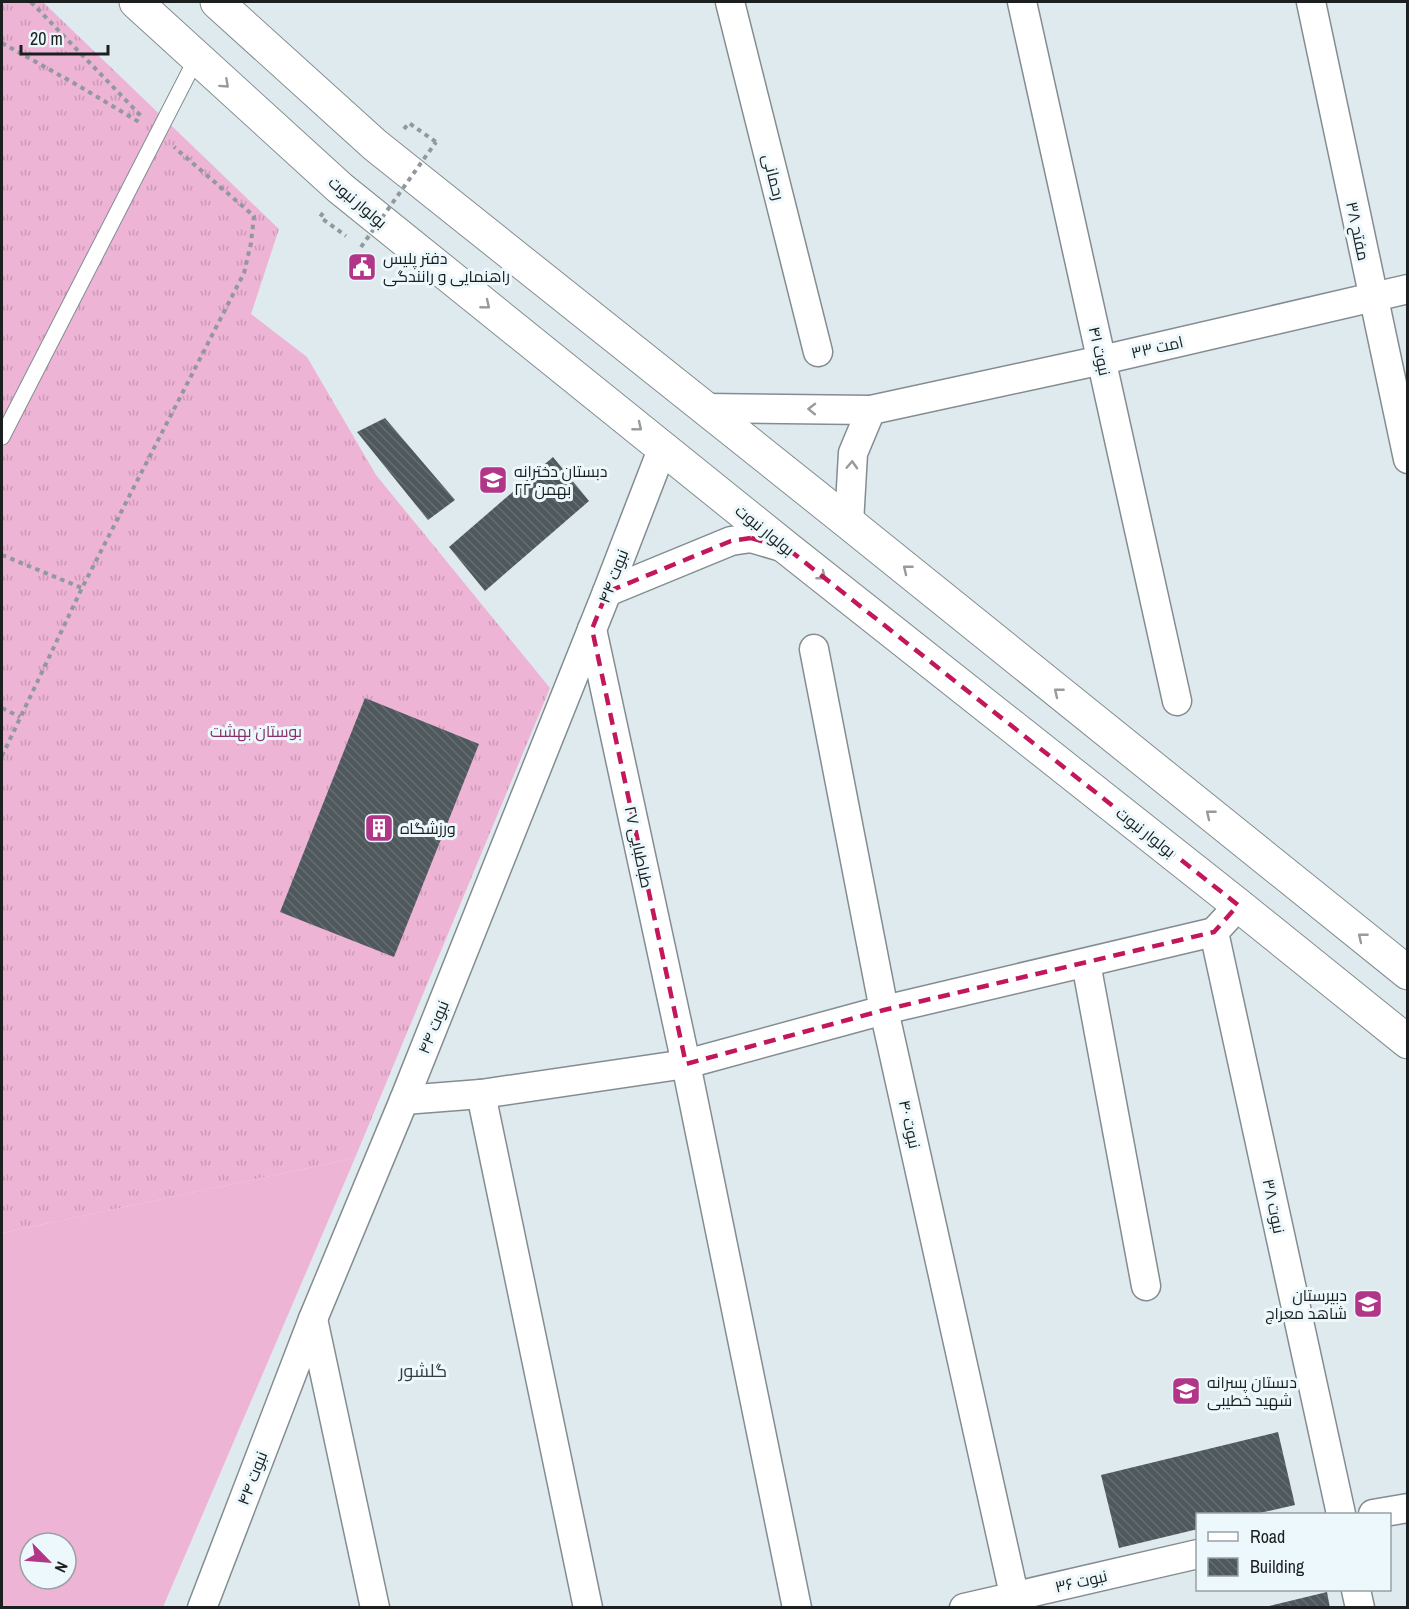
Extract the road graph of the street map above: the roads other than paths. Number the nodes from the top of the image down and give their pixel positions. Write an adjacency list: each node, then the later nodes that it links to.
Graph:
1 (136, 2): 6 (main road, بولوار نبوت)
2 (217, 2): 11 (main road)
3 (730, 2): 9 (street, رحمانی)
4 (1022, 2): 10 (street, نبوت ۴۱)
5 (1311, 2): 8 (street, مفتح ۳۸)
6 (197, 57): 13 (lane); 14 (main road, بولوار نبوت, one-way to 14)
7 (1407, 289): 8 (street, امت ۳۳)
8 (1372, 297): 10 (street, امت ۳۳); 15 (street, مفتح ۳۸)
9 (818, 352)
10 (1102, 360): 12 (street, امت ۳۳); 21 (street, نبوت ۴۱)
11 (705, 408): 12 (street, امت ۳۳, one-way to 11); 16 (main road)
12 (871, 410): 16 (street, one-way to 12)
13 (2, 437)
14 (663, 447): 17 (main road, بولوار نبوت); 18 (street, نبوت ۴۴)
15 (1407, 459)
16 (849, 522): 25 (main road, one-way to 16)
17 (788, 549): 18 (street); 22 (main road, بولوار نبوت, one-way to 22)
18 (607, 592): 19 (street, نبوت ۴۴)
19 (592, 630): 28 (street, طباطبایی ۲۷); 30 (street, نبوت ۴۴)
20 (814, 649): 26 (street, نبوت ۴۰)
21 (1177, 701)
22 (1238, 904): 23 (street); 27 (main road, بولوار نبوت)
23 (1214, 932): 24 (street); 34 (street, نبوت ۳۸)
24 (1086, 963): 26 (street); 31 (street)
25 (1407, 974)
26 (884, 1010): 28 (street); 38 (street, نبوت ۴۰)
27 (1407, 1042)
28 (686, 1064): 29 (street); 42 (street, طباطبایی ۲۷)
29 (482, 1095): 30 (street); 41 (street)
30 (404, 1100): 32 (street, نبوت ۴۴)
31 (1146, 1286)
32 (314, 1318): 39 (street, نبوت ۴۴); 40 (street)
33 (1407, 1508): 35 (street)
34 (1341, 1513)
35 (1382, 1513)
36 (1196, 1554): 38 (street, نبوت ۳۶)
37 (1356, 1591): 44 (street)
38 (1016, 1602): 43 (street, نبوت ۳۶)
39 (202, 1608)
40 (375, 1608)
41 (588, 1608)
42 (797, 1608)
43 (963, 1608)
44 (1360, 1608)

